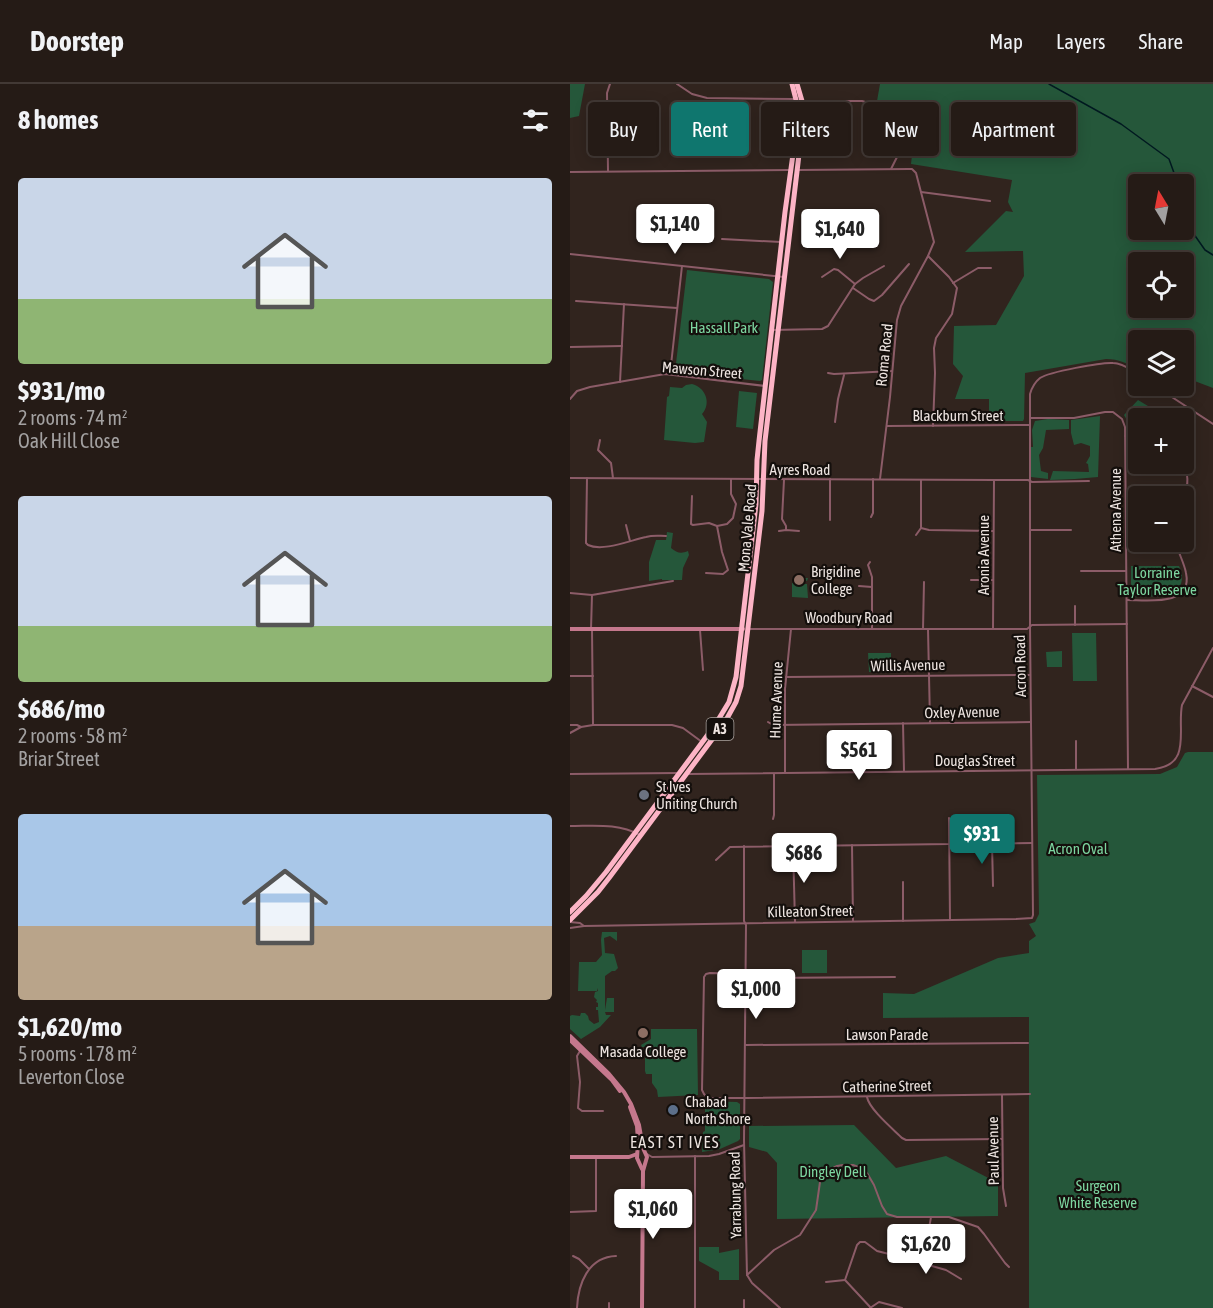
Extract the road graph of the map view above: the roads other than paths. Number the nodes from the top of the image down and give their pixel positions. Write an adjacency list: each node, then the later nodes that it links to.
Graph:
1 (610, 84): 10 (street)
2 (677, 84): 5 (street)
3 (792, 84): 5 (highway, Mona Vale Road / A3)
4 (797, 84): 5 (highway, Mona Vale Road / A3)
5 (799, 100): 6 (street); 9 (highway, Mona Vale Road / A3)
6 (866, 102)
7 (898, 156): 8 (street)
8 (891, 169): 9 (street); 12 (street, Roma Road)
9 (794, 170): 10 (street); 15 (highway, Mona Vale Road / A3); 22 (highway, Mona Vale Road / A3)
10 (608, 171): 11 (street)
11 (570, 172)
12 (921, 192): 13 (street); 17 (street, Roma Road)
13 (990, 201)
14 (722, 238): 15 (street)
15 (781, 242): 22 (highway, Mona Vale Road / A3)
16 (570, 254): 19 (street)
17 (928, 256): 24 (street); 34 (street, Roma Road)
18 (909, 264): 26 (street)
19 (682, 266): 22 (street); 29 (street)
20 (884, 266): 25 (street)
21 (991, 268): 24 (street)
22 (781, 276): 30 (highway, Mona Vale Road / A3)
23 (822, 277): 25 (street)
24 (953, 283): 47 (street)
25 (855, 284): 26 (street)
26 (853, 288): 30 (street)
27 (576, 301): 28 (street)
28 (624, 304): 29 (street); 31 (street)
29 (677, 308): 37 (street)
30 (775, 330): 39 (highway, Mona Vale Road / A3); 55 (highway, Mona Vale Road / A3)
31 (622, 346): 32 (street); 38 (street)
32 (570, 347)
33 (1128, 368): 42 (street, Acron Road)
34 (892, 371): 36 (street); 46 (street, Roma Road)
35 (828, 373): 36 (street)
36 (844, 374): 43 (street)
37 (670, 375): 38 (street, Mawson Street); 39 (street, Mawson Street)
38 (620, 382): 41 (street, Mawson Street)
39 (765, 386): 55 (highway, Mona Vale Road / A3)
40 (1170, 396): 44 (street)
41 (570, 399)
42 (1030, 418): 45 (street, Acron Road); 48 (street, Athena Avenue)
43 (835, 422)
44 (1213, 424)
45 (1030, 425): 47 (street, Blackburn Street); 62 (street, Acron Road)
46 (887, 426): 47 (street, Blackburn Street); 59 (street, Roma Road)
47 (933, 426)
48 (1125, 436): 49 (street); 82 (street, Athena Avenue)
49 (1128, 436)
50 (600, 440): 53 (street)
51 (570, 478): 52 (street, Ayres Road)
52 (587, 478): 53 (street, Ayres Road); 78 (street)
53 (613, 478): 54 (street, Ayres Road)
54 (731, 479): 55 (street, Ayres Road); 68 (street)
55 (760, 479): 56 (street, Ayres Road); 100 (highway, Mona Vale Road / A3)
56 (784, 479): 57 (street, Ayres Road); 70 (street)
57 (830, 479): 58 (street, Ayres Road); 66 (street)
58 (873, 479): 59 (street, Ayres Road); 65 (street)
59 (880, 479): 60 (street, Ayres Road)
60 (921, 480): 61 (street, Ayres Road); 69 (street)
61 (994, 480): 62 (street, Ayres Road); 75 (street, Aronia Avenue)
62 (1030, 481): 63 (street, Ayres Road); 71 (street, Acron Road)
63 (1089, 481)
64 (692, 496): 68 (street)
65 (871, 517)
66 (830, 520)
67 (626, 525): 78 (street)
68 (717, 526): 83 (street)
69 (921, 528): 75 (street); 77 (street)
70 (786, 530): 73 (street); 74 (street)
71 (1030, 530): 72 (street); 96 (street, Acron Road)
72 (1071, 530)
73 (779, 531)
74 (799, 531)
75 (993, 531): 86 (street, Aronia Avenue)
76 (666, 536): 78 (street)
77 (916, 536)
78 (630, 541)
79 (1178, 552): 92 (street)
80 (870, 562): 89 (street)
81 (1081, 571): 82 (street)
82 (1126, 571): 92 (street, Athena Avenue)
83 (706, 573)
84 (673, 580): 91 (street)
85 (971, 580): 86 (street)
86 (993, 580): 104 (street, Aronia Avenue)
87 (924, 582): 102 (street)
88 (859, 586): 89 (street)
89 (872, 587): 97 (street)
90 (570, 593): 91 (street)
91 (592, 595): 99 (street)
92 (1127, 600): 94 (street, Athena Avenue)
93 (1075, 606): 95 (street)
94 (1127, 624): 95 (street, Woodbury Road); 127 (street, Athena Avenue)
95 (1075, 625): 96 (street, Woodbury Road)
96 (1030, 627): 104 (street, Woodbury Road); 109 (street, Acron Road)
97 (872, 628): 101 (street, Woodbury Road); 102 (street, Woodbury Road)
98 (570, 629): 99 (main road, Woodbury Road)
99 (591, 629): 105 (main road, Woodbury Road); 111 (street)
100 (746, 629): 101 (street, Woodbury Road); 105 (main road, Woodbury Road); 125 (highway, Mona Vale Road / A3); 133 (highway, Mona Vale Road / A3)
101 (791, 629): 112 (street, Hume Avenue)
102 (923, 629): 103 (street, Woodbury Road)
103 (928, 629): 104 (street, Woodbury Road); 108 (street)
104 (993, 629)
105 (700, 630): 107 (street)
106 (1213, 648): 113 (street)
107 (703, 670)
108 (929, 675): 109 (street, Willis Avenue); 112 (street, Willis Avenue); 116 (street)
109 (1030, 675): 117 (street, Acron Road)
110 (570, 676): 111 (street)
111 (593, 676): 120 (street)
112 (786, 676): 121 (street, Hume Avenue)
113 (1192, 687): 114 (street); 127 (street, Douglas Street)
114 (1213, 697)
115 (768, 722): 121 (street, Oxley Avenue)
116 (930, 722): 117 (street, Oxley Avenue); 118 (street, Oxley Avenue)
117 (1031, 722): 128 (street, Acron Road)
118 (903, 723): 121 (street, Oxley Avenue); 129 (street)
119 (570, 725): 122 (street)
120 (593, 725): 122 (street); 125 (street)
121 (785, 725): 131 (street, Hume Avenue)
122 (581, 727): 123 (street)
123 (570, 733)
124 (1076, 741): 126 (street)
125 (702, 742): 130 (highway, Mona Vale Road / A3)
126 (1076, 769): 127 (street, Douglas Street); 128 (street, Douglas Street)
127 (1128, 769)
128 (1032, 770): 129 (street, Douglas Street); 140 (street, Acron Road)
129 (904, 771): 131 (street, Douglas Street)
130 (679, 773): 132 (street); 138 (highway, Mona Vale Road / A3)
131 (785, 773): 134 (street, Douglas Street)
132 (570, 774)
133 (686, 774): 134 (street, Douglas Street); 138 (highway, Mona Vale Road / A3)
134 (774, 774): 136 (street)
135 (949, 818): 141 (street)
136 (773, 819)
137 (570, 826): 138 (street)
138 (638, 834): 150 (highway, Mona Vale Road / A3); 153 (highway, Mona Vale Road / A3)
139 (962, 842): 141 (street)
140 (1032, 843): 143 (street); 151 (street, Acron Road)
141 (949, 844): 144 (street); 152 (street)
142 (975, 844): 143 (street)
143 (992, 844): 149 (street)
144 (852, 845): 146 (street); 154 (street)
145 (744, 846): 146 (street); 147 (street); 157 (street, Yarrabung Road)
146 (793, 846): 156 (street)
147 (716, 860)
148 (903, 882): 155 (street)
149 (993, 886)
150 (570, 912)
151 (1033, 915): 152 (street, Killeaton Street)
152 (950, 920): 155 (street, Killeaton Street)
153 (570, 921): 158 (street, Killeaton Street)
154 (853, 921): 155 (street, Killeaton Street); 156 (street, Killeaton Street)
155 (903, 921)
156 (795, 922): 157 (street, Killeaton Street)
157 (745, 923): 158 (street, Killeaton Street); 160 (street, Yarrabung Road)
158 (584, 926): 159 (street, Killeaton Street)
159 (570, 928)
160 (746, 976): 161 (street); 164 (street, Yarrabung Road); 169 (street, Catherine Street)
161 (895, 977)
162 (570, 1038): 165 (main road); 173 (main road)
163 (1028, 1043): 164 (street, Lawson Parade)
164 (746, 1045): 169 (street, Yarrabung Road)
165 (581, 1050): 170 (street); 178 (main road)
166 (1030, 1094): 167 (street, Catherine Street)
167 (1002, 1095): 168 (street, Catherine Street); 171 (street, Paul Avenue)
168 (867, 1097): 169 (street, Catherine Street); 171 (street)
169 (745, 1098): 172 (street, Yarrabung Road)
170 (603, 1111)
171 (1002, 1139): 181 (street, Paul Avenue)
172 (744, 1145): 176 (street); 189 (street, Yarrabung Road)
173 (645, 1153): 175 (street); 178 (main road); 179 (main road)
174 (596, 1156): 177 (main road); 178 (main road); 182 (street)
175 (652, 1156): 176 (street); 179 (street)
176 (695, 1156): 198 (street)
177 (570, 1157)
178 (638, 1157): 179 (main road); 180 (main road)
179 (645, 1160): 180 (main road)
180 (643, 1171): 197 (main road)
181 (1006, 1206)
182 (570, 1212)
183 (931, 1216): 186 (street); 187 (street); 189 (street)
184 (573, 1256): 188 (street)
185 (616, 1256): 188 (street)
186 (897, 1256): 190 (street); 191 (street)
187 (1009, 1267)
188 (589, 1269): 195 (street)
189 (747, 1275): 200 (street)
190 (961, 1279)
191 (845, 1280): 192 (street); 201 (street)
192 (826, 1282)
193 (744, 1300): 199 (street)
194 (609, 1303): 196 (street)
195 (577, 1308)
196 (609, 1308)
197 (642, 1308)
198 (695, 1308)
199 (744, 1308)
200 (780, 1308)
201 (871, 1308): 202 (street)
202 (902, 1308)

